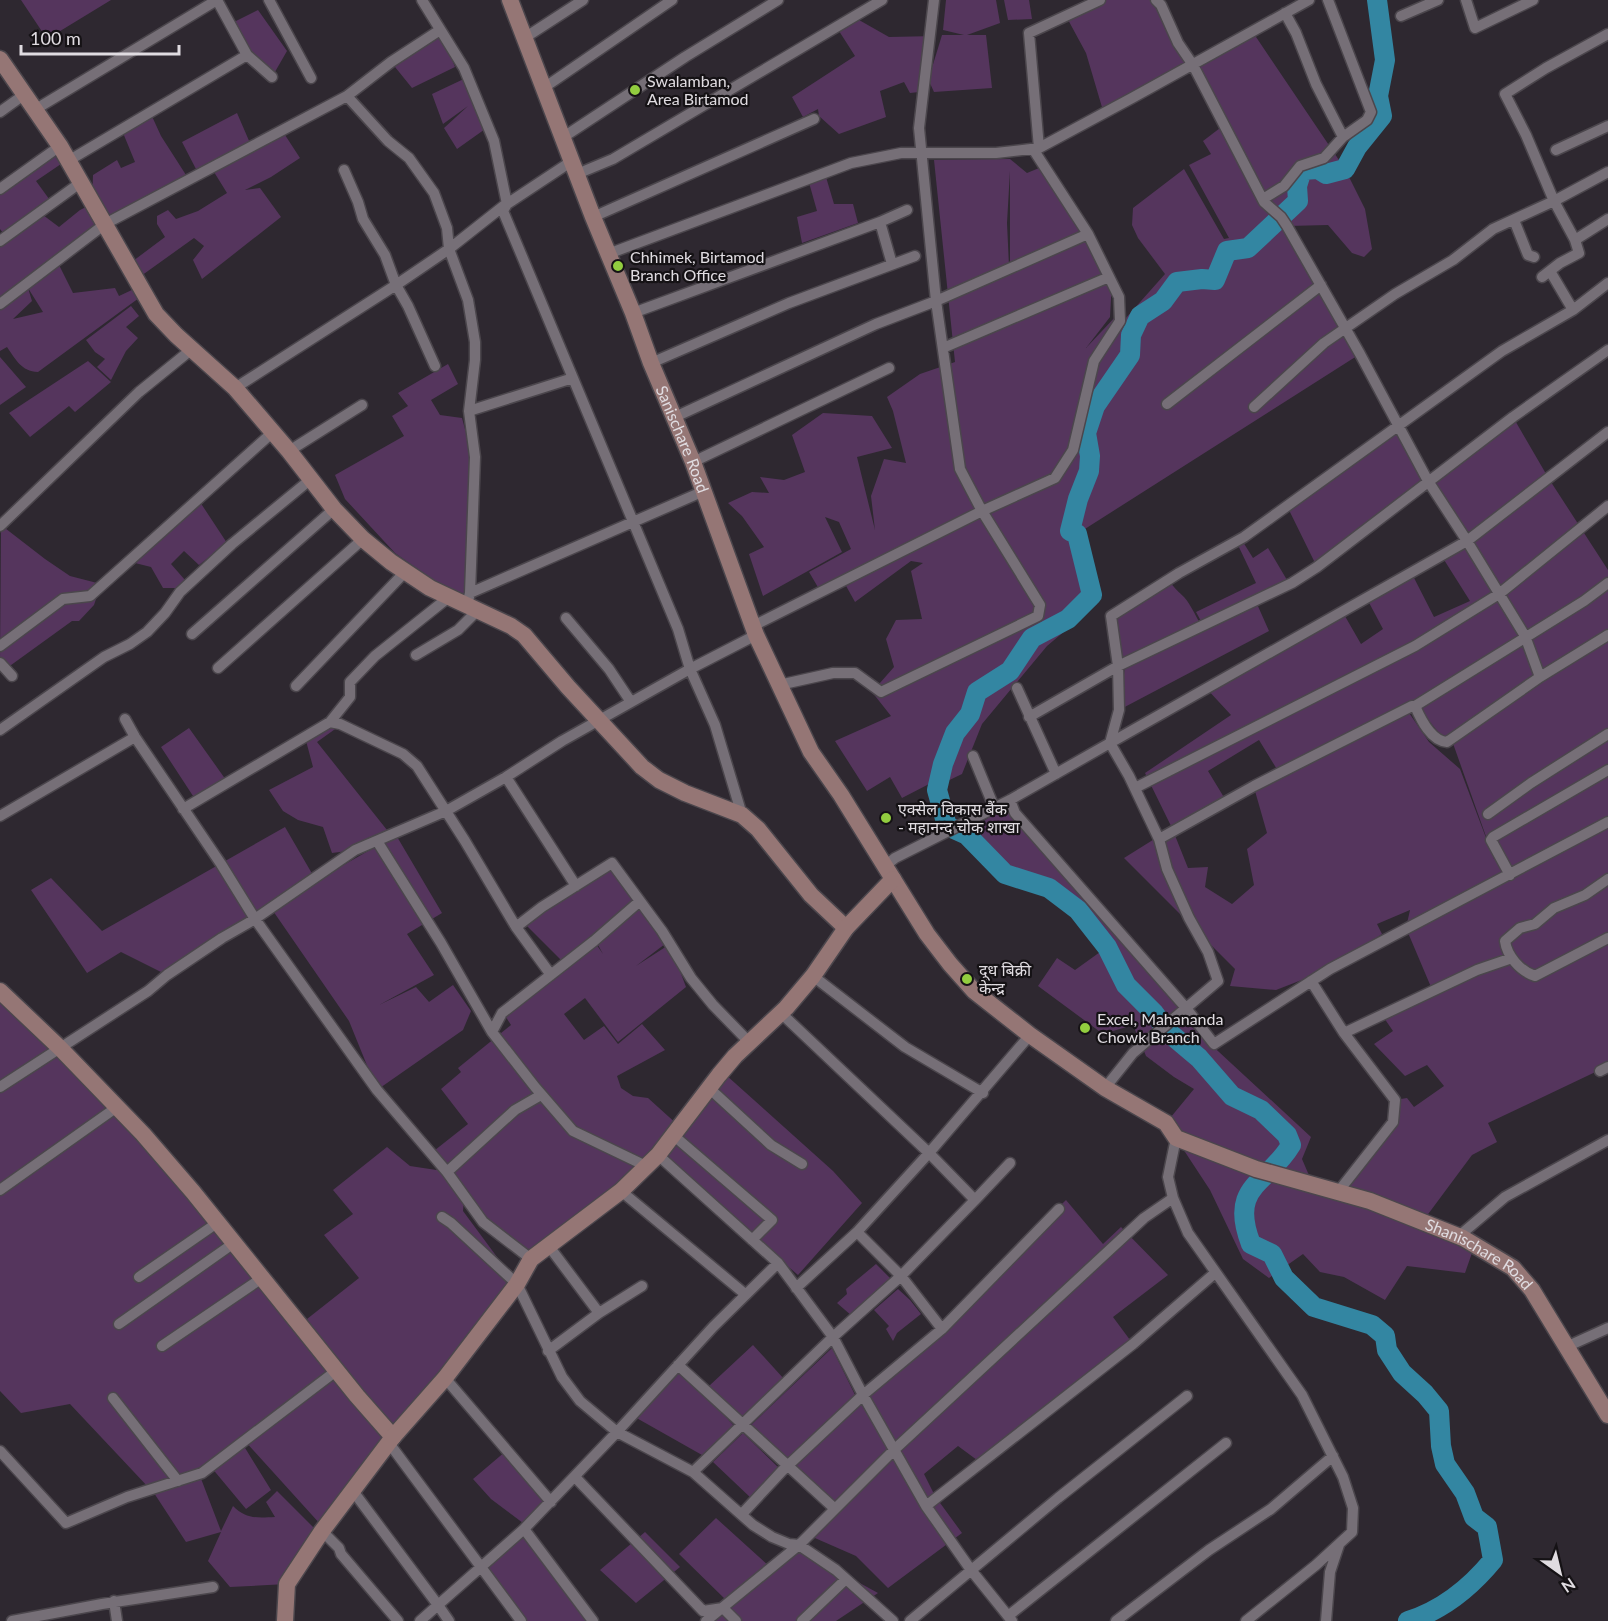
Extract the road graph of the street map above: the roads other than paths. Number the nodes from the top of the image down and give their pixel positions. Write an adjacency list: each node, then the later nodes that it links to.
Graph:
1 (269, 0): 26 (street)
2 (422, 0): 19 (street)
3 (510, 0): 21 (street, Sanischare Road)
4 (583, 0): 21 (street)
5 (672, 0): 27 (street)
6 (778, 0): 35 (street)
7 (882, 0): 41 (street)
8 (934, 0): 39 (street)
9 (1100, 0): 37 (street)
10 (1156, 0): 24 (street)
11 (1283, 0): 17 (street)
12 (1309, 0): 17 (street)
13 (1328, 0): 34 (street)
14 (1438, 0): 18 (street)
15 (1466, 0): 16 (street)
16 (1533, 0)
17 (1286, 12): 24 (street); 34 (street)
18 (1401, 16)
19 (440, 30): 29 (street); 48 (street)
20 (1608, 34): 47 (street)
21 (526, 37): 27 (street, Sanischare Road)
22 (247, 55): 25 (street); 30 (street); 40 (street)
23 (0, 59): 28 (street)
24 (1193, 65): 37 (street); 46 (street)
25 (272, 77)
26 (310, 78)
27 (545, 87): 35 (street, Sanischare Road)
28 (26, 94): 30 (street); 31 (street)
29 (347, 96): 54 (street); 58 (street)
30 (36, 109): 36 (street)
31 (0, 112)
32 (814, 119): 50 (street)
33 (1608, 126): 38 (street)
34 (1343, 137): 46 (street)
35 (562, 138): 41 (street, Sanischare Road)
36 (60, 146): 40 (street); 45 (street)
37 (1036, 148): 39 (street); 55 (street)
38 (1556, 150)
39 (921, 153): 59 (street); 67 (street)
40 (68, 161): 44 (street)
41 (575, 167): 48 (street); 50 (street, Sanischare Road)
42 (344, 170): 65 (street)
43 (1608, 172): 47 (street)
44 (80, 183): 54 (street); 57 (street)
45 (0, 189)
46 (1263, 200): 66 (street)
47 (1554, 201): 52 (street); 56 (street)
48 (507, 204): 58 (street); 78 (street)
49 (907, 210): 53 (street)
50 (592, 217): 59 (street, Sanischare Road)
51 (1608, 219): 56 (street)
52 (1514, 220): 61 (street); 71 (street)
53 (880, 222): 62 (street); 70 (street)
54 (105, 224): 68 (street); 73 (street)
55 (1088, 234): 63 (street); 67 (street)
56 (1575, 240): 69 (street)
57 (0, 242)
58 (449, 249): 65 (street); 83 (street)
59 (609, 254): 70 (street, Sanischare Road)
60 (915, 256): 62 (street)
61 (1534, 257)
62 (892, 264): 75 (street)
63 (1109, 277): 72 (street); 95 (street)
64 (1608, 283): 69 (street)
65 (396, 285): 76 (street); 79 (street)
66 (1321, 285): 71 (street); 80 (street)
67 (936, 301): 72 (street); 84 (street)
68 (0, 304)
69 (1573, 310): 85 (street)
70 (633, 313): 75 (street, Sanischare Road)
71 (1346, 329): 82 (street); 85 (street)
72 (943, 348): 95 (street)
73 (192, 349): 79 (street); 97 (street)
74 (1608, 350): 91 (street)
75 (651, 363): 84 (street, Sanischare Road)
76 (435, 366)
77 (889, 368): 89 (street)
78 (573, 378): 83 (street); 96 (street)
79 (235, 388): 86 (street)
80 (1167, 404)
81 (362, 405): 88 (street)
82 (1254, 407)
83 (469, 411): 104 (street)
84 (675, 417): 89 (street, Sanischare Road)
85 (1399, 427): 91 (street); 113 (street)
86 (273, 432): 88 (street); 110 (street)
87 (1608, 432): 99 (street)
88 (289, 451): 90 (street)
89 (693, 462): 92 (street, Sanischare Road)
90 (311, 479): 94 (street); 127 (street)
91 (1428, 481): 99 (street); 113 (street)
92 (704, 490): 96 (street); 106 (street, Sanischare Road)
93 (1608, 506): 102 (street)
94 (334, 509): 98 (street); 107 (street)
95 (982, 511): 106 (street); 118 (street)
96 (634, 522): 104 (street); 115 (street)
97 (0, 526)
98 (363, 539): 100 (street); 114 (street)
99 (1467, 541): 102 (street); 130 (street)
100 (405, 572): 103 (street); 119 (street)
101 (1608, 583): 109 (street)
102 (1499, 594): 109 (street); 135 (street)
103 (449, 597): 104 (street); 126 (street)
104 (472, 603): 111 (street); 125 (street)
105 (566, 618): 121 (street)
106 (755, 630): 115 (street); 118 (street, Sanischare Road)
107 (192, 634)
108 (1608, 635): 117 (street)
109 (1525, 636): 117 (street); 122 (street)
110 (0, 646)
111 (417, 655)
112 (0, 663): 116 (street)
113 (1119, 666): 123 (street); 130 (street)
114 (218, 668)
115 (690, 669): 121 (street); 140 (street)
116 (12, 676)
117 (1540, 677): 122 (street)
118 (779, 685): 146 (street, Sanischare Road)
119 (296, 686)
120 (1017, 688): 123 (street)
121 (631, 702): 125 (street)
122 (1415, 706): 144 (street)
123 (1029, 717): 133 (street)
124 (125, 719): 129 (street)
125 (599, 720): 134 (street); 140 (street)
126 (330, 722): 138 (street); 139 (street)
127 (0, 729)
128 (1608, 734): 141 (street)
129 (135, 737): 138 (street); 142 (street)
130 (1110, 743): 133 (street); 135 (street)
131 (972, 756): 137 (street)
132 (1608, 770): 147 (street)
133 (1056, 774): 136 (street)
134 (506, 777): 139 (street); 149 (street)
135 (1135, 788): 144 (street)
136 (1010, 800): 137 (street); 160 (street)
137 (994, 807): 146 (street)
138 (183, 809): 151 (street)
139 (446, 811): 145 (street); 152 (street)
140 (742, 814): 153 (street)
141 (1488, 814)
142 (0, 816)
143 (1608, 822): 147 (street)
144 (1159, 839): 160 (street)
145 (377, 841): 151 (street); 162 (street)
146 (889, 872): 153 (street); 164 (street, Sanischare Road)
147 (1510, 875): 158 (street)
148 (1608, 879): 155 (street)
149 (576, 886): 150 (street); 152 (street)
150 (640, 901): 156 (street); 165 (street)
151 (255, 919): 166 (street); 180 (street)
152 (516, 927): 156 (street)
153 (846, 928): 157 (street)
154 (1608, 938): 155 (street)
155 (1512, 958): 163 (street)
156 (551, 975): 162 (street)
157 (813, 976): 161 (street); 170 (street)
158 (1311, 981): 160 (street); 163 (street)
159 (0, 991): 166 (street)
160 (1186, 1008): 169 (street)
161 (781, 1013): 165 (street); 176 (street)
162 (492, 1032): 171 (street)
163 (1344, 1033): 183 (street)
164 (1030, 1035): 169 (street, Sanischare Road); 170 (street)
165 (750, 1043): 168 (street)
166 (60, 1048): 167 (street); 172 (street)
167 (0, 1087)
168 (709, 1088): 173 (street); 179 (street)
169 (1105, 1088): 174 (street, Sanischare Road)
170 (983, 1093): 176 (street)
171 (541, 1095): 177 (street); 180 (street)
172 (117, 1107): 181 (street); 188 (street)
173 (673, 1135): 177 (street); 191 (street)
174 (1176, 1138): 183 (street, Shanischare Road); 184 (street)
175 (1608, 1140): 190 (street)
176 (929, 1153): 185 (street); 189 (street)
177 (652, 1161): 182 (street); 191 (street)
178 (1010, 1163): 185 (street)
179 (802, 1164)
180 (447, 1172): 194 (street)
181 (0, 1190)
182 (621, 1191): 193 (street); 203 (street)
183 (1338, 1192): 190 (street, Shanischare Road)
184 (1173, 1198): 196 (street); 223 (street)
185 (975, 1200): 197 (street)
186 (1059, 1209): 207 (street)
187 (442, 1217): 200 (street)
188 (217, 1222): 192 (street); 198 (street)
189 (857, 1232): 197 (street); 202 (street)
190 (1459, 1236): 210 (street, Shanischare Road)
191 (752, 1240): 195 (street)
192 (234, 1243): 199 (street); 205 (street)
193 (548, 1245): 194 (street); 204 (street)
194 (531, 1259): 200 (street)
195 (778, 1263): 202 (street); 203 (street)
196 (1215, 1273): 225 (street); 232 (street)
197 (901, 1276): 207 (street); 208 (street)
198 (139, 1277)
199 (262, 1278): 209 (street); 213 (street)
200 (517, 1284): 211 (street); 214 (street)
201 (642, 1286): 204 (street)
202 (796, 1288): 208 (street)
203 (745, 1294): 212 (street)
204 (599, 1313): 211 (street)
205 (119, 1324)
206 (1608, 1328): 210 (street)
207 (942, 1329): 215 (street)
208 (833, 1337): 215 (street); 219 (street)
209 (162, 1346)
210 (1566, 1347): 218 (street, Shanischare Road)
211 (548, 1351): 220 (street)
212 (678, 1365): 219 (street); 220 (street)
213 (336, 1371): 221 (street); 229 (street)
214 (444, 1378): 221 (street); 231 (street)
215 (863, 1395): 223 (street); 226 (street)
216 (1187, 1396): 240 (street)
217 (113, 1398): 229 (street)
218 (1608, 1415)
219 (743, 1425): 226 (street); 227 (street)
220 (617, 1432): 227 (street); 228 (street)
221 (391, 1440): 230 (street); 239 (street)
222 (1226, 1443): 246 (street)
223 (895, 1449): 232 (street); 233 (street)
224 (0, 1451): 229 (street)
225 (1333, 1456): 238 (street); 260 (street)
226 (788, 1466): 233 (street); 234 (street)
227 (693, 1472): 234 (street)
228 (575, 1477): 231 (street); 245 (street)
229 (178, 1481)
230 (353, 1491): 236 (street); 244 (street)
231 (551, 1502): 235 (street)
232 (926, 1506): 240 (street)
233 (834, 1508): 237 (street)
234 (742, 1515): 237 (street)
235 (524, 1529): 239 (street); 254 (street)
236 (322, 1531): 249 (street); 250 (street)
237 (799, 1545): 241 (street); 245 (street)
238 (1339, 1545): 261 (street); 262 (street)
239 (482, 1568): 244 (street); 253 (street)
240 (971, 1570): 246 (street); 259 (street)
241 (846, 1579): 257 (street); 258 (street)
242 (213, 1587): 243 (street)
243 (114, 1602): 247 (street); 248 (street)
244 (438, 1605): 251 (street); 252 (street)
245 (723, 1608): 255 (street); 256 (street)
246 (1010, 1619)
247 (12, 1621)
248 (117, 1621)
249 (285, 1621)
250 (398, 1621)
251 (420, 1621)
252 (449, 1621)
253 (521, 1621)
254 (592, 1621)
255 (706, 1621)
256 (736, 1621)
257 (802, 1621)
258 (893, 1621)
259 (910, 1621)
260 (1116, 1621)
261 (1246, 1621)
262 (1326, 1621)

